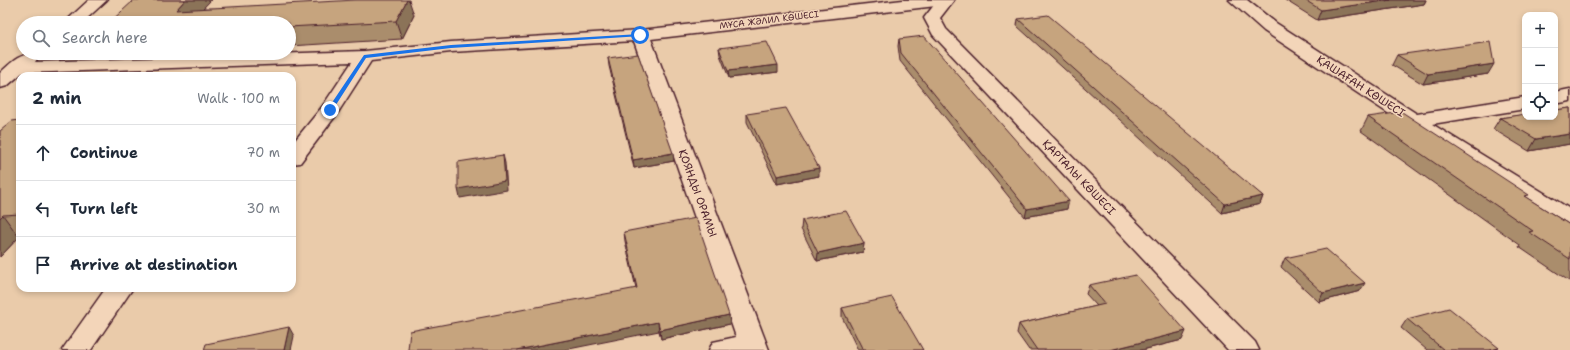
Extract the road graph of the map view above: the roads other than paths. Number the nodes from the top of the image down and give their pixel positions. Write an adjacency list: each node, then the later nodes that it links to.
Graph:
1 (99, 0): 4 (street)
2 (945, 0): 5 (street, МҰСА ЖӘЛИЛ КӨШЕСІ); 22 (street, ҚАРТАЛЫ КӨШЕСІ)
3 (1237, 0): 15 (street, ҚАШАҒАН КӨШЕСІ)
4 (80, 16)
5 (640, 35): 6 (street, МҰСА ЖӘЛИЛ КӨШЕСІ); 19 (street, ҚОЯНДЫ ОРАМЫ)
6 (364, 56): 7 (street, МҰСА ЖӘЛИЛ КӨШЕСІ); 16 (street)
7 (296, 58)
8 (27, 60): 10 (street)
9 (248, 60): 10 (street, МҰСА ЖӘЛИЛ КӨШЕСІ)
10 (17, 68): 11 (street)
11 (0, 82)
12 (1570, 95): 13 (street)
13 (1558, 97)
14 (1522, 103): 15 (street)
15 (1413, 121): 17 (street, ҚАШАҒАН КӨШЕСІ)
16 (296, 153)
17 (1570, 219)
18 (117, 292): 20 (street)
19 (754, 347): 21 (street)
20 (76, 350)
21 (723, 350)
22 (1245, 350)

